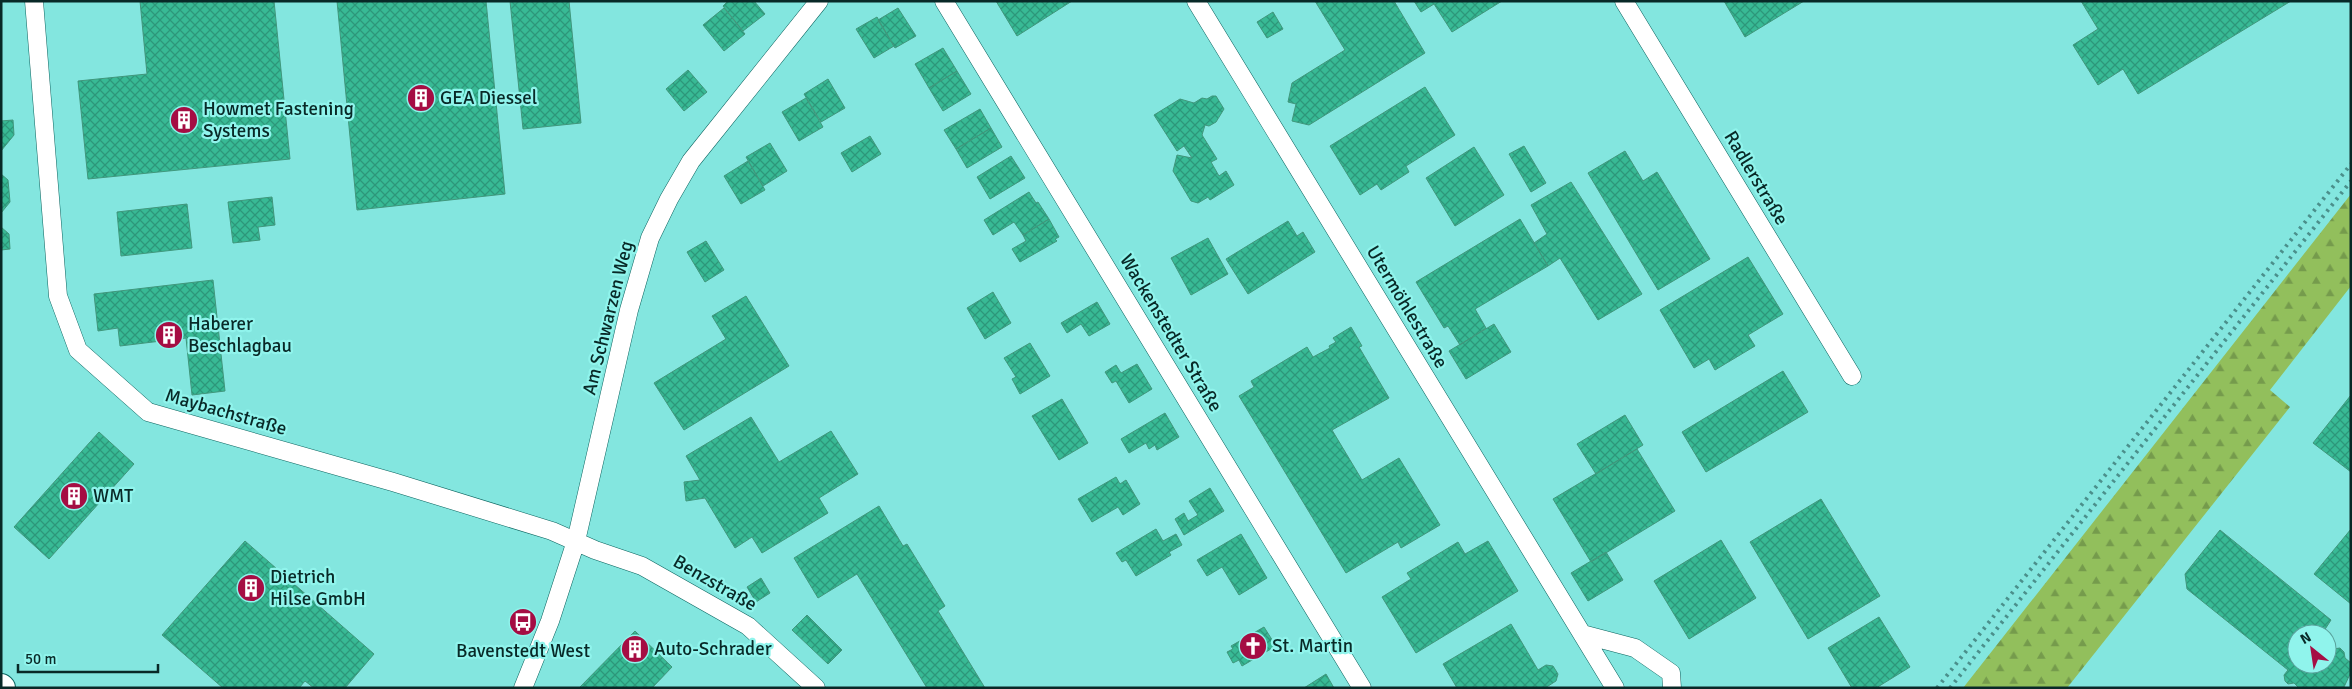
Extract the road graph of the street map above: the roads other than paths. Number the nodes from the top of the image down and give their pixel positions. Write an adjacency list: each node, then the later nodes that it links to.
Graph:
1 (34, 1): 7 (street, Maybachstraße)
2 (819, 1): 7 (street, Am Schwarzen Weg)
3 (944, 1): 11 (street, Wackenstedter Straße)
4 (1196, 1): 8 (street, Utermöhlestraße)
5 (1624, 1): 6 (street, Radlerstraße)
6 (1852, 376)
7 (576, 541): 9 (street, Am Schwarzen Weg); 10 (street, Benzstraße)
8 (1582, 634): 12 (street, Utermöhlestraße); 13 (street)
9 (522, 688)
10 (816, 688)
11 (1362, 688)
12 (1615, 688)
13 (1672, 688)

